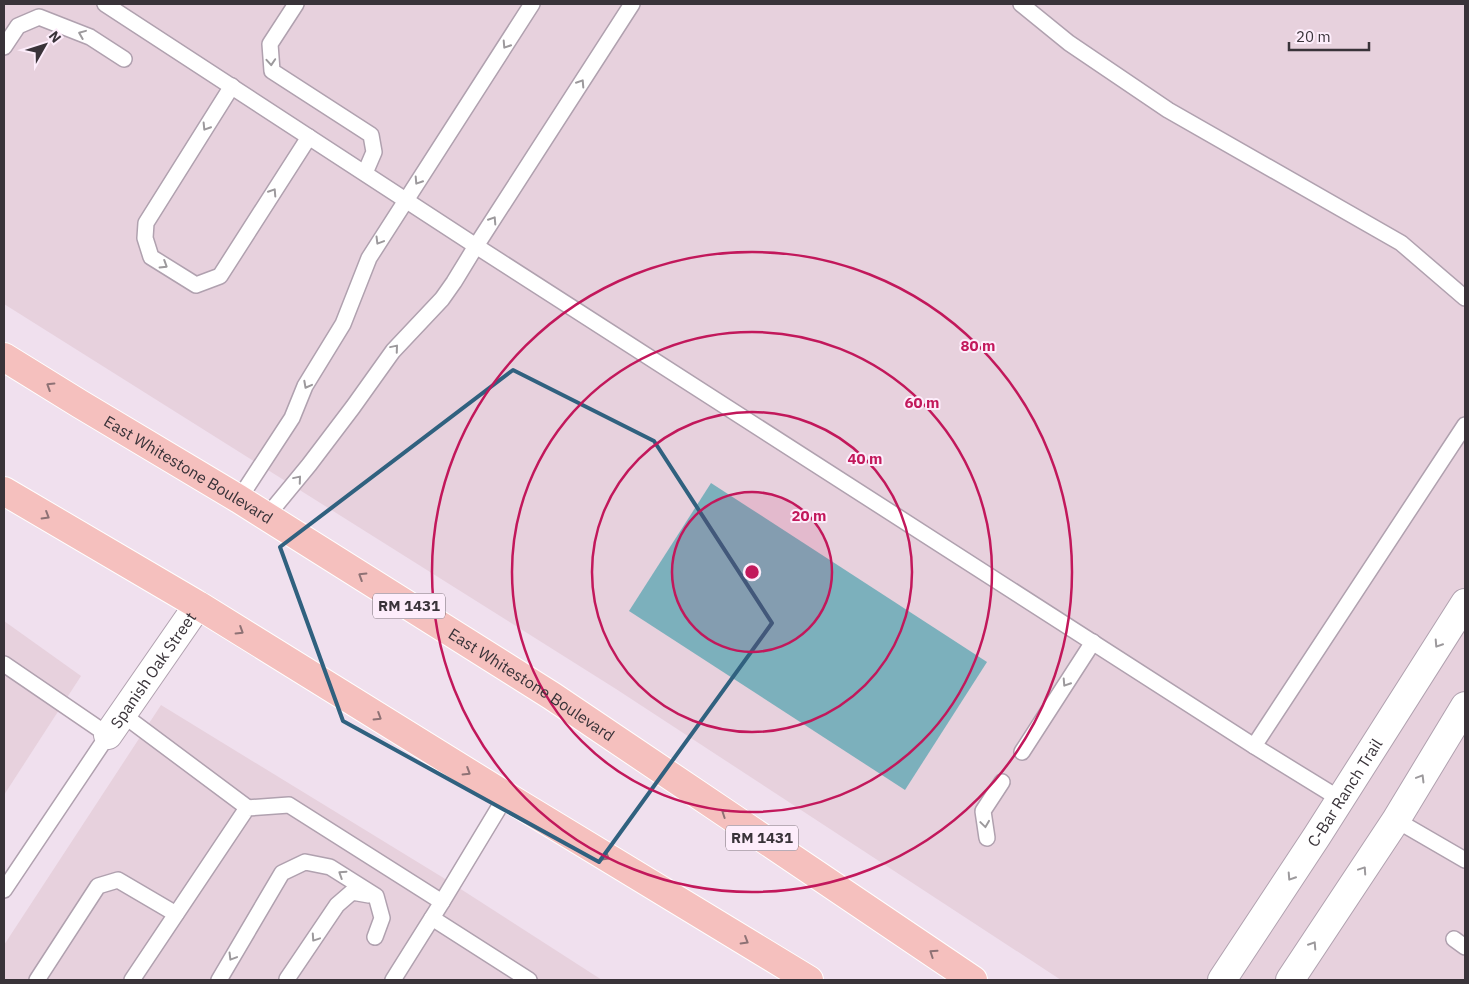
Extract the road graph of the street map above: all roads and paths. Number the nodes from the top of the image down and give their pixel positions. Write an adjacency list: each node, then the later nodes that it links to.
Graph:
1 (105, 4): 8 (lane)
2 (296, 4): 10 (lane, one-way to 10)
3 (532, 4): 11 (lane, one-way to 11)
4 (632, 4): 12 (lane, one-way to 4)
5 (1021, 4): 13 (lane)
6 (4, 47): 7 (lane, one-way to 6)
7 (124, 59)
8 (232, 86): 9 (lane); 9 (lane, one-way to 9)
9 (309, 137): 10 (lane)
10 (364, 173): 11 (lane)
11 (406, 200): 12 (lane); 17 (lane, one-way to 17)
12 (476, 246): 18 (lane, one-way to 12); 21 (lane)
13 (1465, 298)
14 (4, 357): 17 (main road, East Whitestone Boulevard / RM 1431, one-way to 14)
15 (1465, 425): 25 (lane)
16 (4, 491): 20 (main road, one-way to 20)
17 (239, 499): 18 (main road, East Whitestone Boulevard / RM 1431)
18 (267, 516): 47 (main road, East Whitestone Boulevard / RM 1431, one-way to 18)
19 (1465, 603): 29 (street, C-Bar Ranch Trail, one-way to 29)
20 (198, 606): 24 (street, Spanish Oak Street); 28 (main road, one-way to 28)
21 (1093, 642): 25 (lane); 26 (lane, one-way to 26)
22 (4, 664): 24 (lane)
23 (1465, 706): 31 (street, one-way to 23)
24 (115, 724): 30 (lane); 34 (lane)
25 (1254, 746): 29 (lane)
26 (1022, 752)
27 (1002, 782): 32 (lane, one-way to 32)
28 (506, 796): 36 (lane); 46 (main road, one-way to 46)
29 (1340, 799): 48 (street, C-Bar Ranch Trail, one-way to 48)
30 (248, 808): 36 (lane); 37 (lane)
31 (1396, 820): 33 (lane); 49 (street, one-way to 31)
32 (987, 838)
33 (1465, 860)
34 (4, 890)
35 (376, 896): 39 (lane); 40 (lane, one-way to 40); 43 (lane, one-way to 43)
36 (442, 902): 38 (lane)
37 (176, 914): 41 (lane); 42 (lane)
38 (432, 918): 44 (lane); 45 (lane)
39 (375, 937)
40 (287, 979)
41 (37, 980)
42 (132, 980)
43 (218, 980)
44 (393, 980)
45 (529, 980)
46 (809, 980)
47 (973, 980)
48 (1222, 980)
49 (1290, 980)

